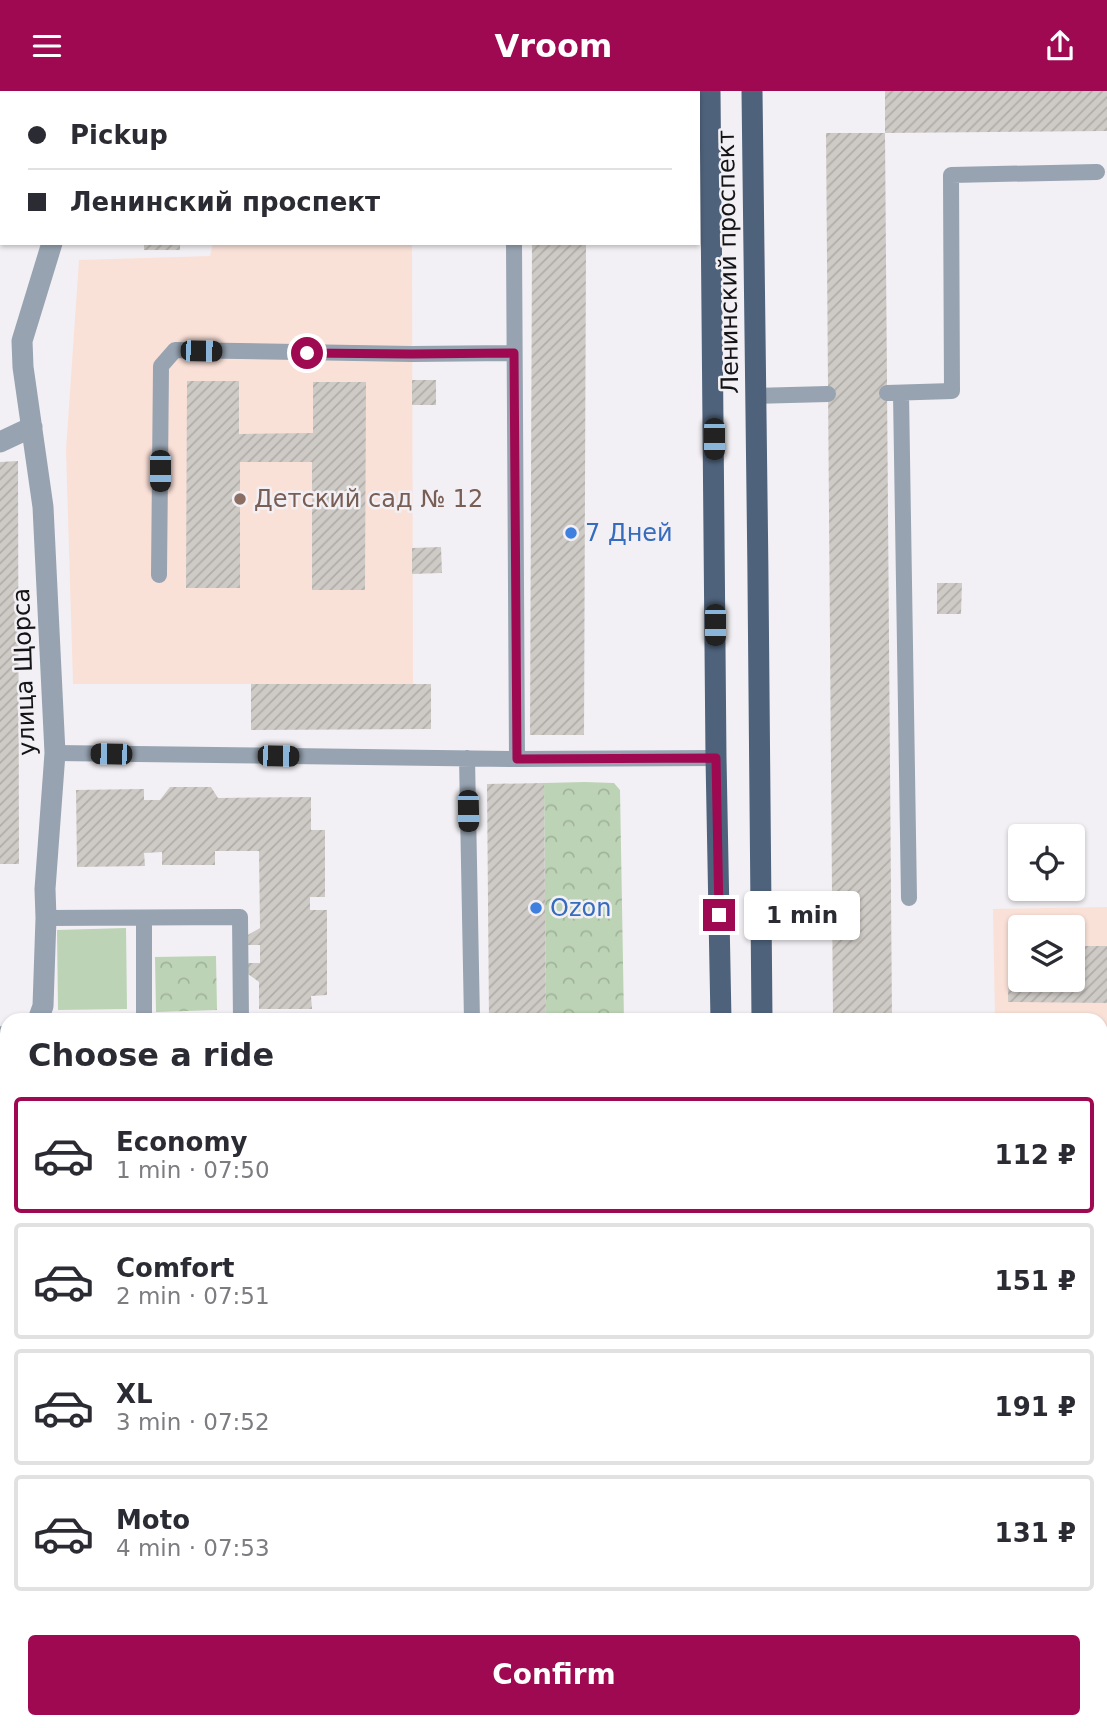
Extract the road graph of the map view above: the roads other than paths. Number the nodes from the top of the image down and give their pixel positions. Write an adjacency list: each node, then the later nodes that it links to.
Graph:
1 (710, 91): 3 (main road, Ленинский проспект)
2 (752, 91): 9 (main road, Ленинский проспект)
3 (705, 133): 15 (main road, Ленинский проспект)
4 (1097, 172): 17 (lane)
5 (51, 245): 10 (street, улица Щорса)
6 (514, 245): 7 (lane)
7 (514, 353): 12 (lane); 16 (lane)
8 (828, 394): 9 (lane)
9 (755, 396): 25 (main road, Ленинский проспект)
10 (32, 427): 11 (street); 13 (street, улица Щорса)
11 (0, 442)
12 (159, 575)
13 (55, 753): 14 (lane); 18 (street, улица Щорса)
14 (467, 758): 16 (lane); 23 (lane)
15 (716, 758): 16 (lane); 24 (main road, Ленинский проспект)
16 (517, 759)
17 (909, 898)
18 (46, 918): 19 (lane); 20 (street, улица Щорса)
19 (144, 918): 21 (lane); 22 (lane)
20 (40, 1013)
21 (144, 1013)
22 (242, 1013)
23 (472, 1013)
24 (721, 1013)
25 (762, 1013)

